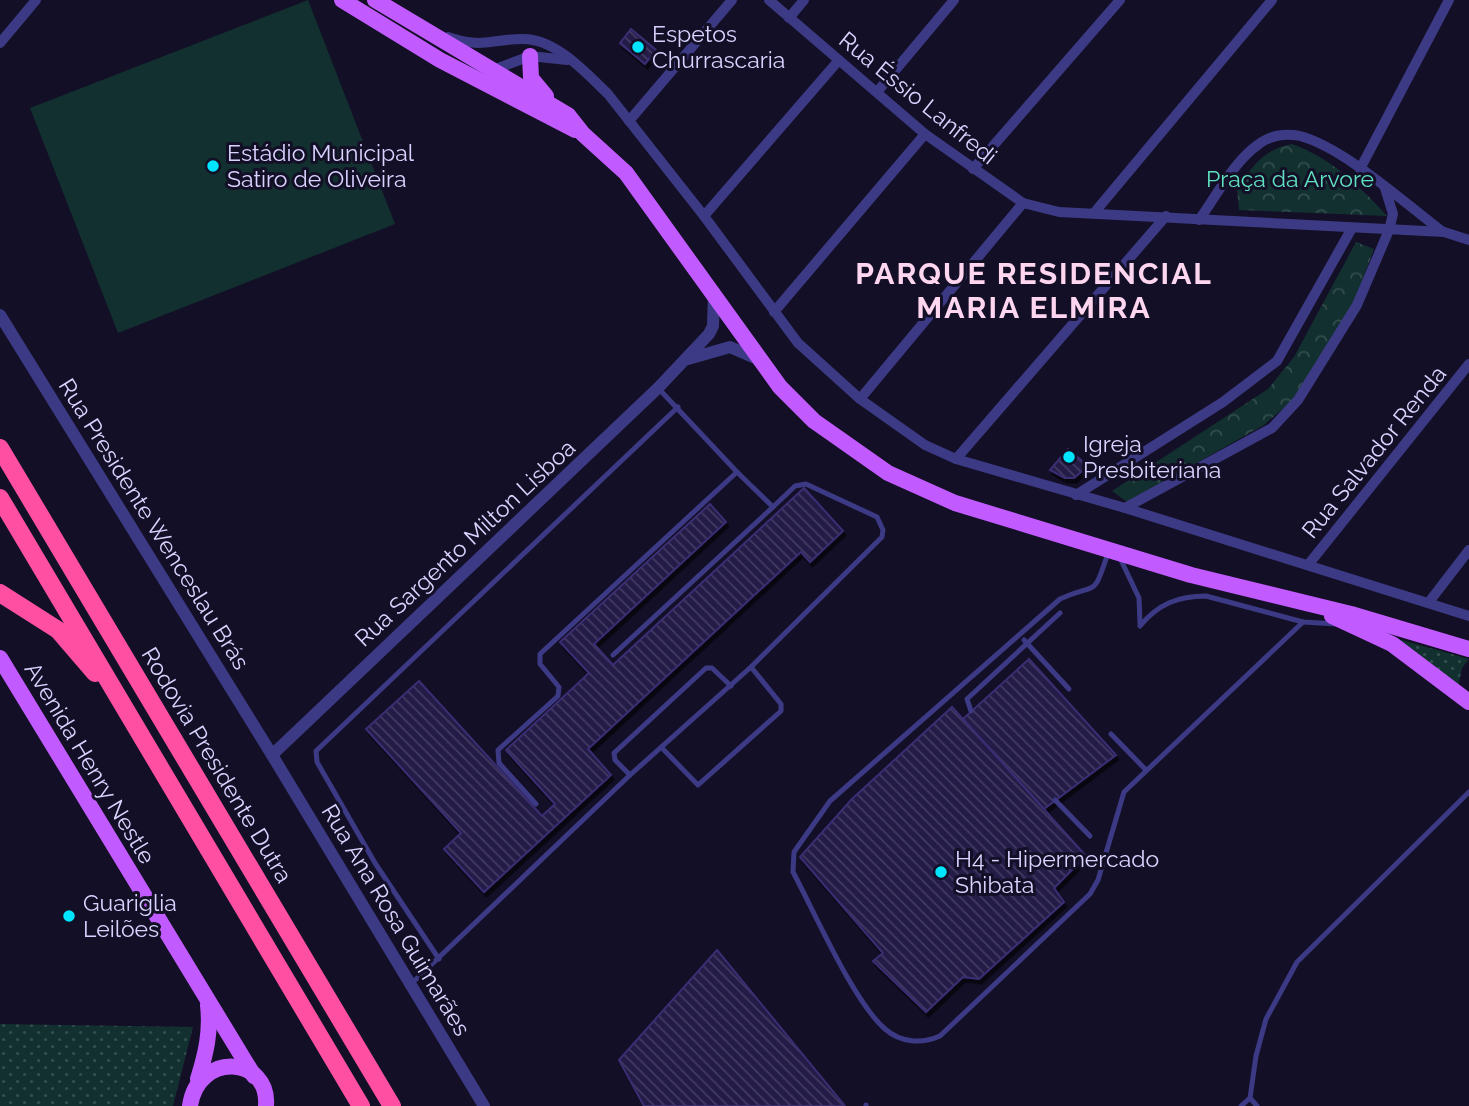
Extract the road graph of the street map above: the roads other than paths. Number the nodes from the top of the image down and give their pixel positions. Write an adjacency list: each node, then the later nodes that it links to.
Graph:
1 (36, 0): 13 (street)
2 (342, 0): 15 (main road)
3 (374, 0): 12 (main road)
4 (732, 0): 21 (street)
5 (769, 0): 11 (street, Rua Éssio Lanfredi)
6 (804, 0): 11 (street)
7 (954, 0): 19 (street)
8 (1120, 0): 24 (street)
9 (1272, 0): 28 (street)
10 (1449, 0): 25 (street)
11 (789, 18): 17 (street, Rua Éssio Lanfredi)
12 (426, 29): 16 (street); 18 (main road)
13 (0, 43)
14 (530, 56): 16 (street); 18 (street); 20 (main road)
15 (440, 60): 18 (main road); 22 (main road)
16 (571, 60): 21 (street)
17 (839, 60): 19 (street, Rua Éssio Lanfredi); 29 (street)
18 (493, 69): 20 (main road)
19 (877, 92): 23 (street, Rua Éssio Lanfredi)
20 (558, 107): 22 (main road)
21 (629, 121): 29 (street)
22 (583, 134): 36 (main road)
23 (925, 134): 24 (street, Rua Éssio Lanfredi); 37 (street)
24 (973, 169): 27 (street, Rua Éssio Lanfredi)
25 (1360, 169): 26 (street); 31 (street)
26 (1385, 188): 33 (street); 34 (street)
27 (1023, 203): 28 (street, Rua Éssio Lanfredi); 43 (street)
28 (1094, 213): 30 (street, Rua Éssio Lanfredi)
29 (704, 216): 37 (street)
30 (1166, 216): 31 (street, Rua Éssio Lanfredi); 46 (street)
31 (1199, 220): 32 (street, Rua Éssio Lanfredi)
32 (1352, 228): 33 (street, Rua Éssio Lanfredi); 48 (street)
33 (1389, 230): 34 (street, Rua Éssio Lanfredi); 51 (street)
34 (1444, 232): 35 (street, Rua Éssio Lanfredi)
35 (1468, 236)
36 (714, 294): 39 (street, Rua Sargento Milton Lisboa); 40 (main road)
37 (774, 312): 43 (street)
38 (0, 315): 75 (street, Rua Presidente Wenceslau Brás)
39 (685, 360): 40 (street); 42 (street, Rua Sargento Milton Lisboa)
40 (764, 362): 53 (main road)
41 (1469, 364): 54 (street, Rua Salvador Renda)
42 (658, 388): 44 (lane); 75 (street, Rua Sargento Milton Lisboa)
43 (860, 399): 46 (street)
44 (678, 407): 47 (lane); 82 (lane)
45 (0, 448): 91 (highway, Rodovia Presidente Dutra)
46 (956, 459): 48 (street)
47 (737, 472): 50 (lane); 80 (lane)
48 (1076, 495): 51 (street)
49 (0, 498): 72 (highway)
50 (773, 507): 65 (lane); 67 (lane)
51 (1125, 508): 54 (street)
52 (1469, 550): 57 (street)
53 (1113, 551): 56 (main road); 60 (lane); 62 (lane)
54 (1308, 565): 57 (street)
55 (0, 593): 72 (highway)
56 (1298, 600): 61 (main road); 64 (main road)
57 (1429, 601): 59 (street)
58 (1060, 613): 63 (lane)
59 (1469, 616)
60 (1303, 622): 61 (lane); 76 (lane)
61 (1350, 625): 70 (main road)
62 (1020, 635): 63 (lane); 76 (lane)
63 (1026, 642): 69 (lane); 71 (lane)
64 (1469, 649)
65 (613, 655)
66 (0, 658): 84 (main road, Avenida Henry Nestle)
67 (751, 667): 68 (lane); 74 (lane)
68 (731, 686): 74 (lane); 77 (lane)
69 (1069, 689)
70 (1469, 702)
71 (971, 711)
72 (130, 715): 90 (highway)
73 (1111, 734): 76 (lane)
74 (662, 747): 77 (lane)
75 (272, 755): 83 (street, Rua Ana Rosa Guimarães)
76 (1146, 770)
77 (630, 775): 82 (lane)
78 (1469, 792): 87 (lane)
79 (1055, 800): 81 (lane)
80 (536, 804)
81 (1090, 836)
82 (439, 959): 83 (lane)
83 (411, 984): 92 (street, Rua Ana Rosa Guimarães)
84 (207, 999): 85 (main road, Avenida Henry Nestle); 86 (main road)
85 (254, 1076): 86 (main road); 88 (main road, Avenida Henry Nestle)
86 (198, 1081): 89 (main road)
87 (1250, 1098): 93 (lane); 94 (lane)
88 (269, 1104)
89 (190, 1106)
90 (361, 1106)
91 (392, 1106)
92 (484, 1106)
93 (1241, 1106)
94 (1257, 1106)

